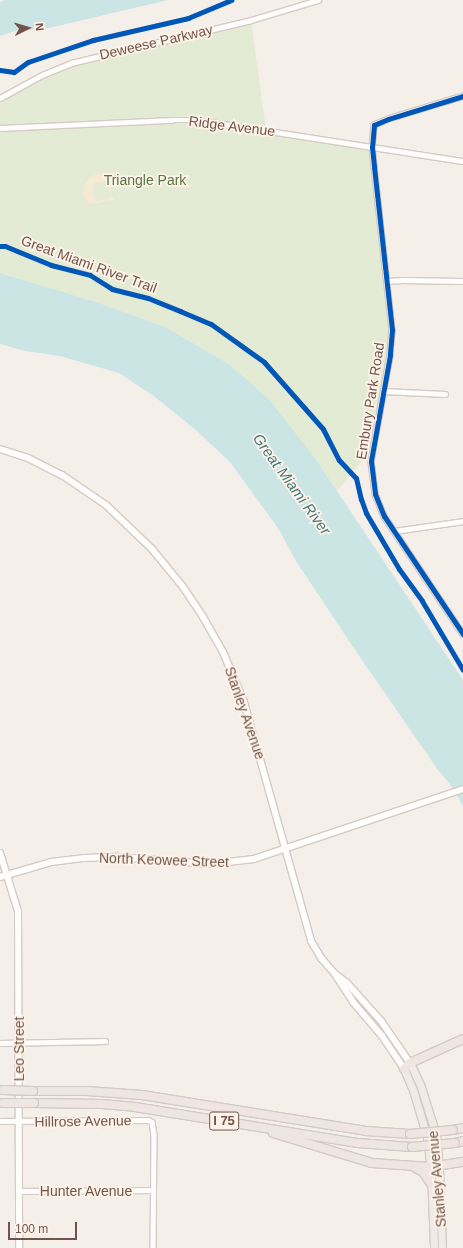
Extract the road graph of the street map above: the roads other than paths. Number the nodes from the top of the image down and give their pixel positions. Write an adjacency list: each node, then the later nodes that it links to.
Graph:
1 (318, 0): 3 (street, Deweese Parkway)
2 (463, 96): 5 (street, Embury Park Road)
3 (0, 98)
4 (0, 128): 5 (street, Ridge Avenue)
5 (372, 147): 6 (street, Ridge Avenue); 8 (street, Embury Park Road)
6 (463, 161)
7 (463, 281): 8 (street)
8 (387, 282): 9 (street, Embury Park Road)
9 (383, 391): 10 (street); 13 (street, Embury Park Road)
10 (445, 394)
11 (0, 449): 16 (street, Stanley Avenue)
12 (463, 521): 13 (street)
13 (394, 531): 14 (street, Embury Park Road)
14 (463, 634)
15 (463, 789): 16 (street, North Keowee Street)
16 (285, 850): 18 (street, North Keowee Street); 20 (street, Stanley Avenue)
17 (0, 853): 18 (street, Leo Street)
18 (7, 875): 19 (street, North Keowee Street); 24 (street, Leo Street)
19 (0, 877)
20 (335, 974): 26 (street, Stanley Avenue); 27 (street, Stanley Avenue)
21 (463, 1039): 26 (highway)
22 (105, 1042): 24 (street)
23 (0, 1043): 24 (street)
24 (18, 1043): 31 (street, Leo Street)
25 (463, 1045): 26 (highway)
26 (411, 1065): 27 (highway); 37 (main road, Stanley Avenue)
27 (404, 1069): 37 (main road, Stanley Avenue)
28 (2, 1090): 33 (highway, I 75, bridge)
29 (2, 1104): 32 (highway, I 75, bridge)
30 (0, 1121): 31 (street, Hillrose Avenue)
31 (19, 1121): 39 (street, Hillrose Avenue); 40 (street, Leo Street)
32 (258, 1126): 34 (highway, I 75, bridge); 36 (highway)
33 (463, 1128)
34 (459, 1142)
35 (463, 1162): 37 (highway)
36 (413, 1167): 37 (highway); 38 (highway)
37 (435, 1167): 38 (main road, Stanley Avenue); 44 (main road, Stanley Avenue)
38 (431, 1184): 43 (main road, Stanley Avenue)
39 (153, 1190): 40 (street, Hunter Avenue); 42 (street)
40 (19, 1191): 41 (street, Leo Street)
41 (19, 1248)
42 (153, 1248)
43 (434, 1248)
44 (442, 1248)

